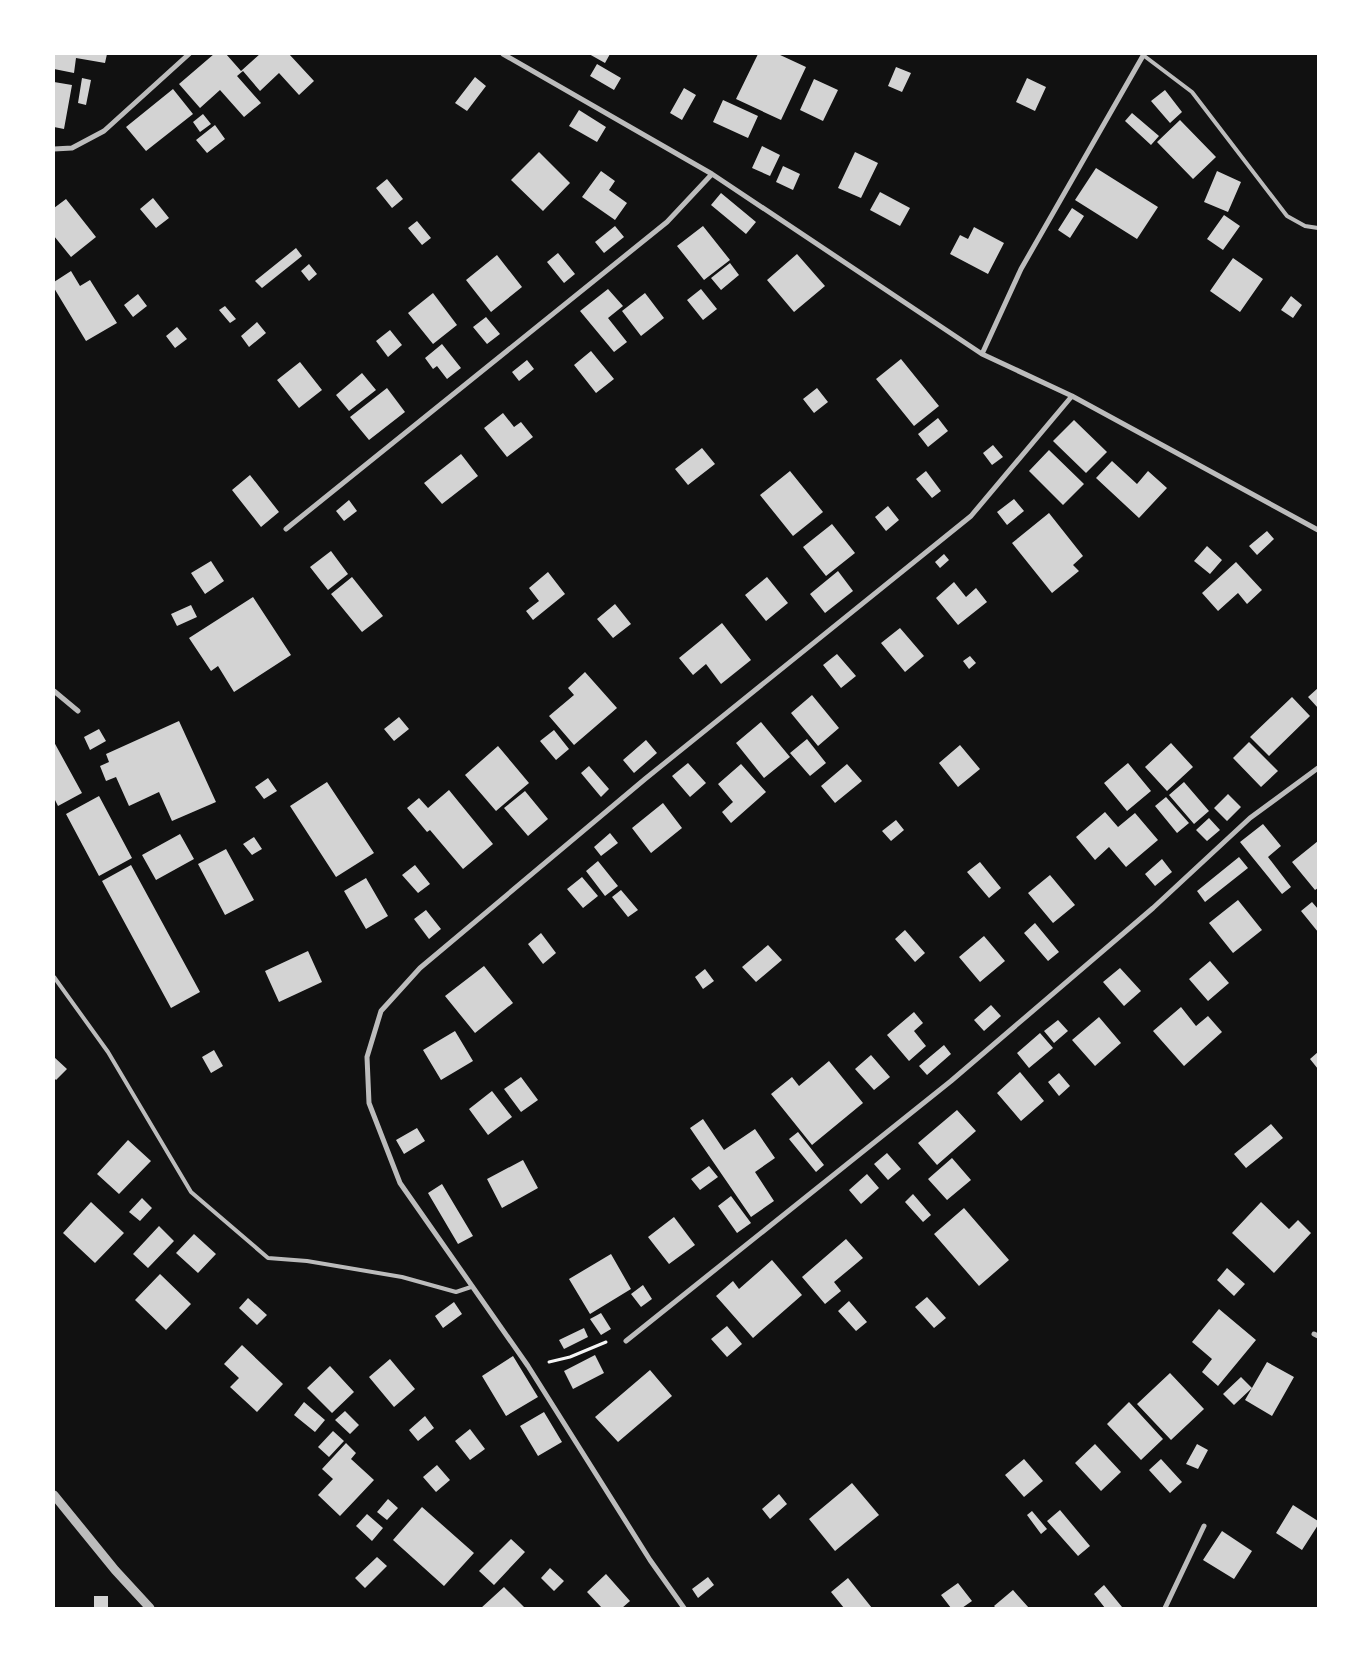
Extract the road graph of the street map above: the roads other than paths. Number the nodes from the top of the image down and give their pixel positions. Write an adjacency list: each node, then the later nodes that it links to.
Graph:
1 (189, 54): 4 (street)
2 (503, 54): 5 (street)
3 (1144, 54): 6 (lane); 7 (street)
4 (54, 149)
5 (712, 174): 7 (street); 9 (street)
6 (1318, 228)
7 (982, 354): 8 (street)
8 (1072, 396): 10 (street); 15 (street)
9 (286, 529)
10 (1318, 530)
11 (54, 691): 12 (street)
12 (78, 711)
13 (1318, 768): 16 (street)
14 (54, 977): 15 (lane)
15 (471, 1287): 20 (street)
16 (626, 1341)
17 (54, 1495): 19 (street)
18 (1204, 1526): 21 (street)
19 (150, 1608)
20 (684, 1608)
21 (1165, 1608)

